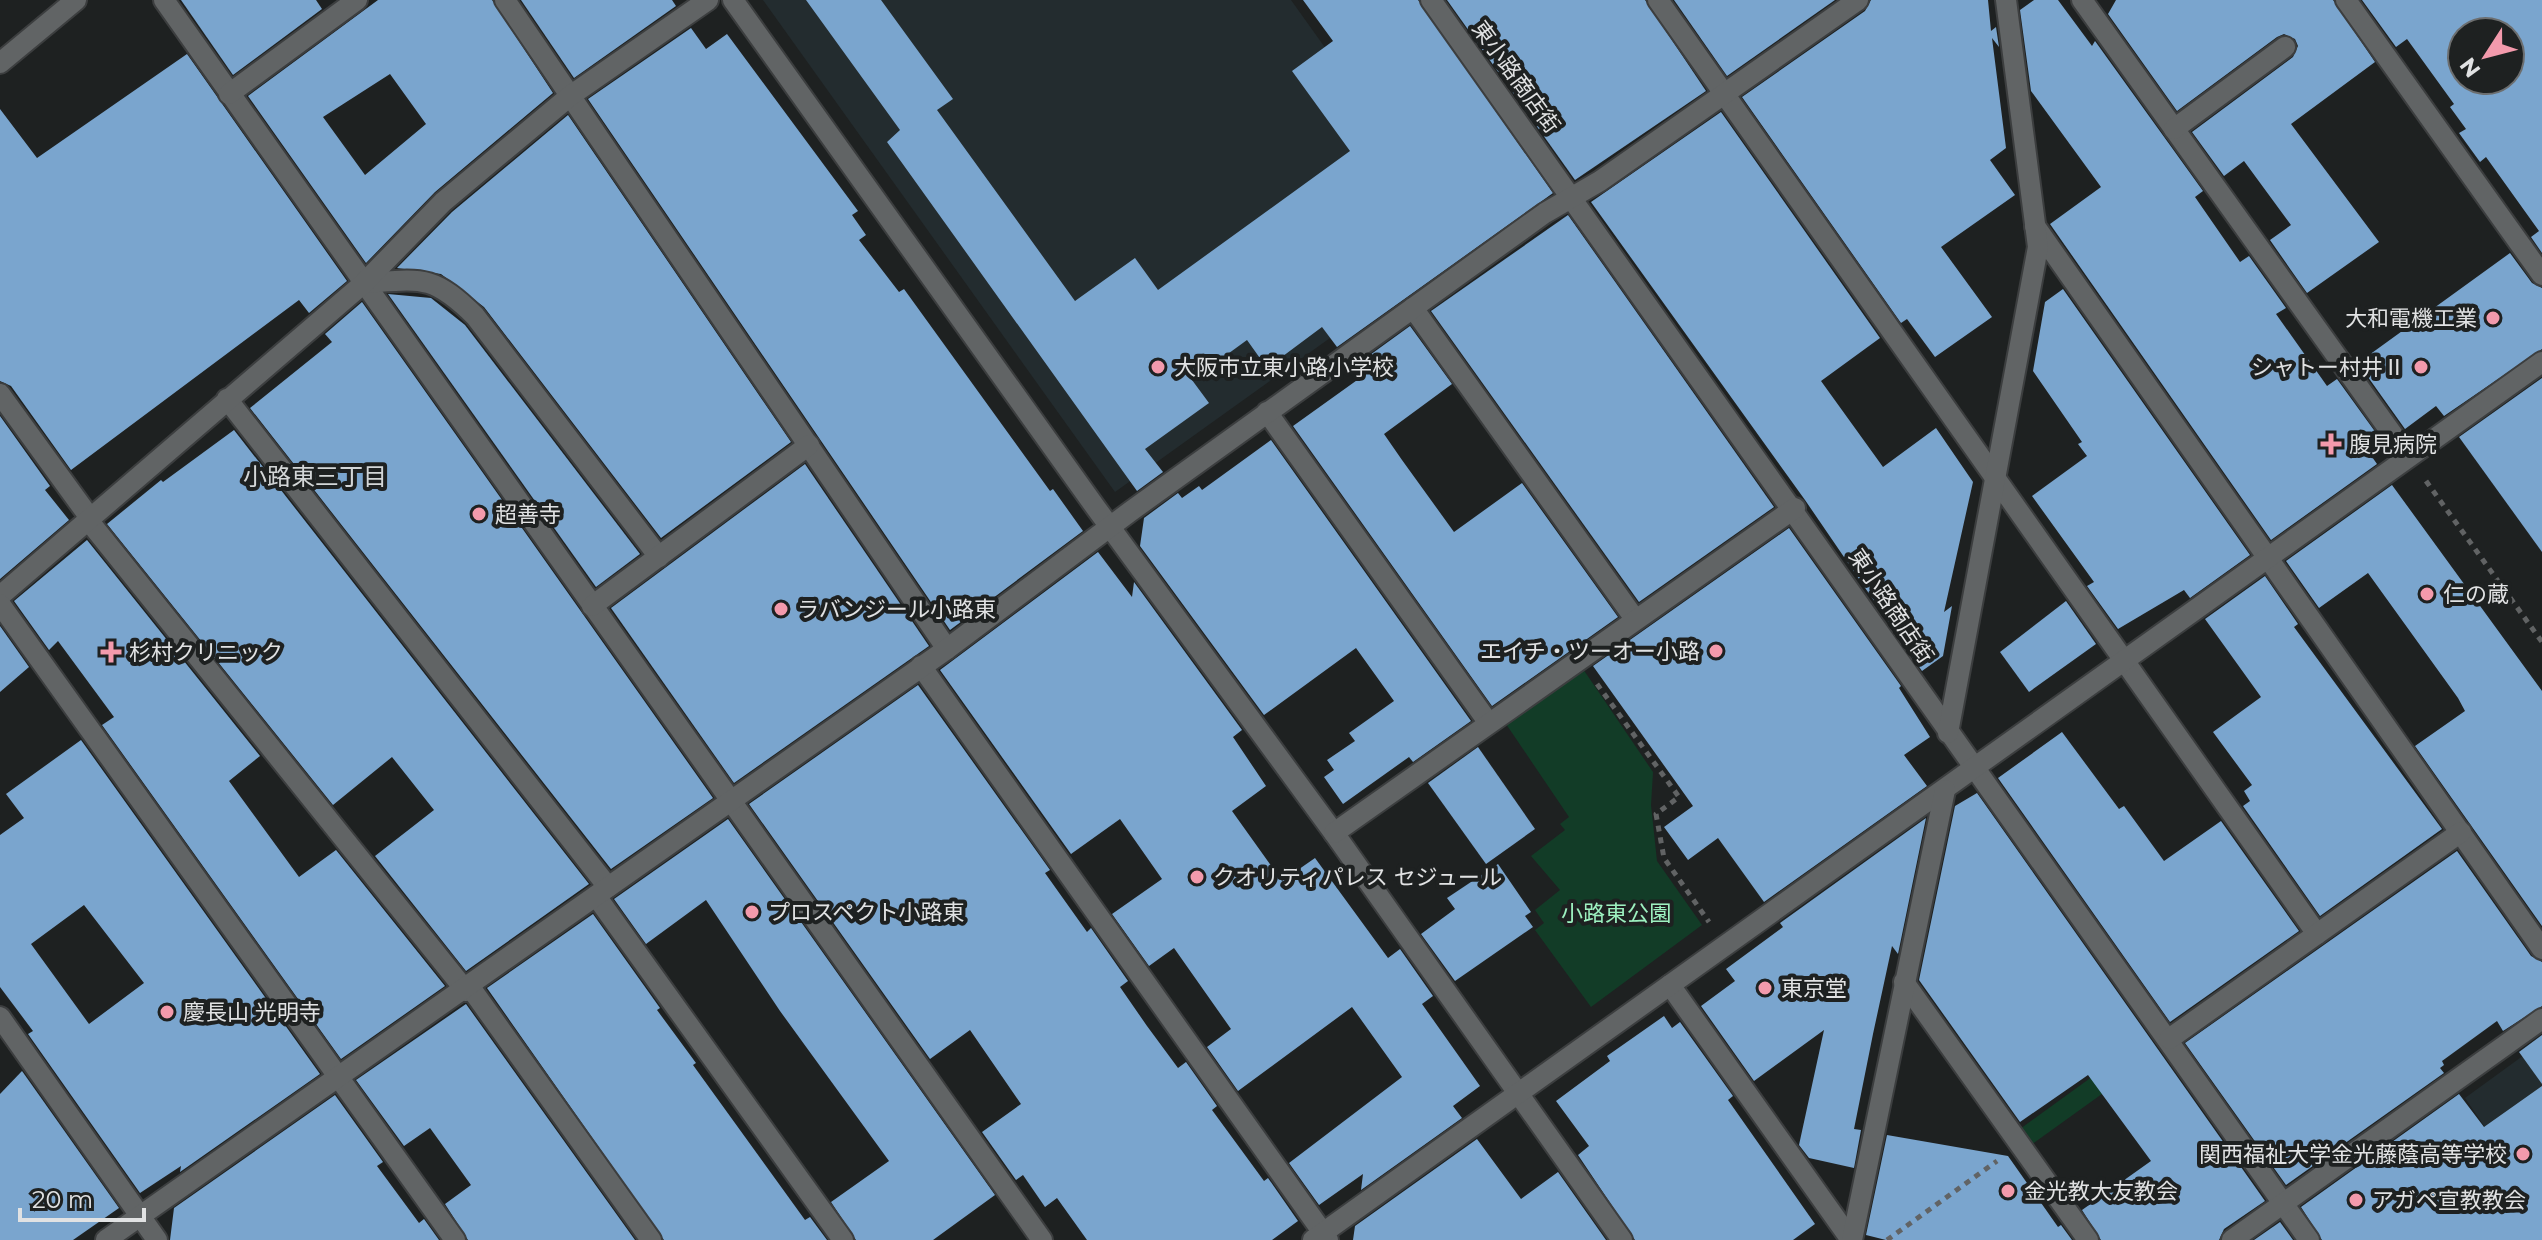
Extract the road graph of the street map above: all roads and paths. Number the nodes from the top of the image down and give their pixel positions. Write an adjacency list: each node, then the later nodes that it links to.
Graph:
1 (76, 0): 14 (street)
2 (164, 0): 16 (street)
3 (357, 0): 16 (street)
4 (505, 0): 17 (street)
5 (708, 0): 17 (street)
6 (733, 0): 33 (street)
7 (1431, 0): 19 (street, 東小路商店街)
8 (1658, 0): 15 (street)
9 (1858, 0): 15 (street)
10 (2006, 0): 20 (street)
11 (2082, 0): 18 (street)
12 (2346, 0): 21 (street)
13 (2285, 47): 18 (street)
14 (0, 63)
15 (1724, 93): 19 (street); 30 (street)
16 (229, 94): 22 (street)
17 (570, 96): 22 (street); 28 (street)
18 (2174, 129): 29 (street)
19 (1573, 198): 23 (street); 31 (street, 東小路商店街)
20 (2035, 226): 30 (street); 35 (street)
21 (2542, 275)
22 (364, 283): 26 (street); 34 (street); 38 (street)
23 (1413, 308): 27 (street); 39 (street)
24 (2542, 362): 29 (street)
25 (0, 394): 32 (street)
26 (227, 399): 32 (street); 52 (street)
27 (1267, 412): 33 (street); 45 (street)
28 (809, 445): 34 (street); 41 (street)
29 (2408, 456): 35 (street); 40 (path)
30 (1996, 476): 43 (street); 46 (street)
31 (1795, 508): 39 (street); 46 (street, 東小路商店街)
32 (89, 519): 36 (street); 58 (street)
33 (1110, 526): 41 (street); 51 (street)
34 (659, 557): 38 (street)
35 (2268, 558): 43 (street); 50 (street)
36 (0, 596)
37 (0, 604): 62 (street)
38 (592, 606): 49 (street)
39 (1635, 619): 42 (street)
40 (2542, 642)
41 (947, 649): 44 (street)
42 (1579, 659): 45 (street); 54 (path)
43 (2125, 661): 47 (street); 53 (street)
44 (921, 666): 49 (street); 67 (street)
45 (1488, 722): 51 (street)
46 (1948, 733): 47 (street, 東小路商店街)
47 (1974, 769): 48 (street); 61 (street, 東小路商店街)
48 (1945, 790): 54 (street); 56 (street)
49 (729, 800): 52 (street); 73 (street)
50 (2461, 832): 53 (street); 55 (street)
51 (1334, 833): 63 (street)
52 (602, 892): 58 (street); 72 (street)
53 (2317, 934): 61 (street)
54 (1725, 945): 57 (street)
55 (2542, 949)
56 (1904, 982): 64 (street); 75 (street)
57 (1670, 985): 63 (street); 75 (street)
58 (468, 989): 62 (street); 71 (street)
59 (0, 1017): 66 (street)
60 (2542, 1019): 65 (street)
61 (2169, 1039): 65 (street, 東小路商店街)
62 (338, 1074): 66 (street); 70 (street)
63 (1519, 1094): 67 (street); 74 (street)
64 (2020, 1144): 76 (path); 77 (street)
65 (2283, 1203): 78 (street); 79 (street, 東小路商店街)
66 (140, 1215): 68 (street); 69 (street)
67 (1321, 1238)
68 (106, 1240)
69 (157, 1240)
70 (455, 1240)
71 (651, 1240)
72 (843, 1240)
73 (1042, 1240)
74 (1622, 1240)
75 (1852, 1240)
76 (1887, 1240)
77 (2088, 1240)
78 (2232, 1240)
79 (2309, 1240)

